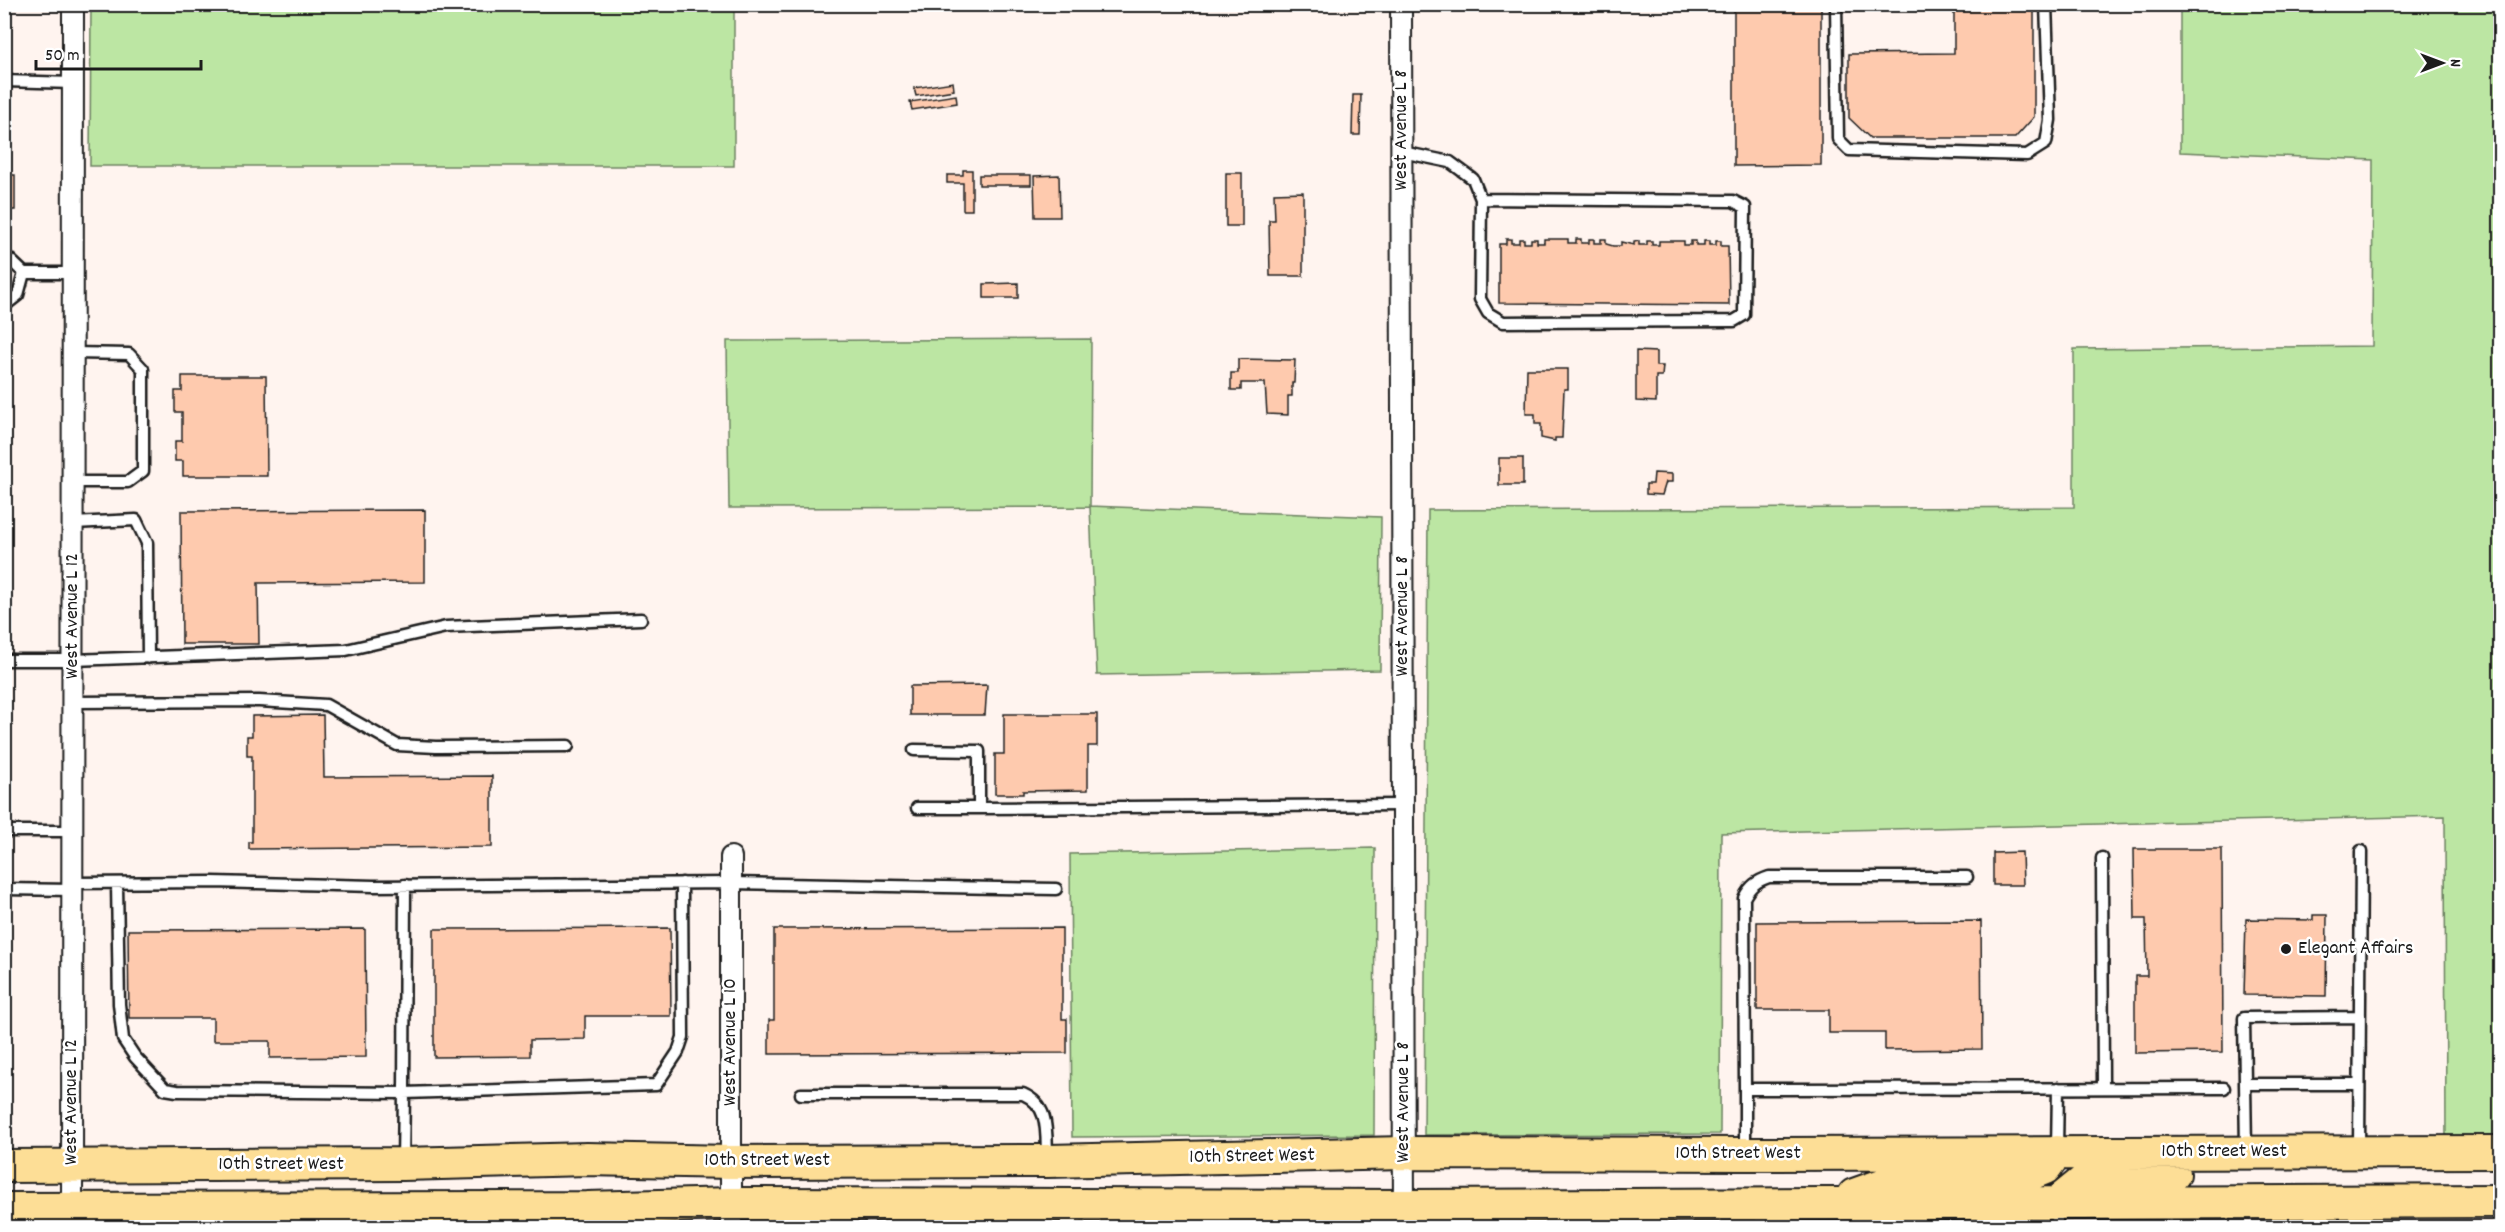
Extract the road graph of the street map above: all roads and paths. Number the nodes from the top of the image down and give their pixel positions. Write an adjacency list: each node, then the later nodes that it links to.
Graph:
1 (74, 4): 6 (street, West Avenue L 12)
2 (1401, 4): 7 (street, West Avenue L 8)
3 (1836, 4): 4 (lane)
4 (2046, 4)
5 (4, 81): 6 (lane)
6 (74, 82): 11 (street, West Avenue L 12)
7 (1402, 152): 8 (lane); 23 (street, West Avenue L 8)
8 (1481, 199): 8 (lane)
9 (4, 254): 10 (lane)
10 (24, 273): 11 (lane); 12 (lane)
11 (74, 273): 13 (street, West Avenue L 12)
12 (4, 306)
13 (74, 353): 14 (street, West Avenue L 12); 14 (lane)
14 (74, 482): 15 (street, West Avenue L 12)
15 (74, 523): 17 (lane); 19 (street, West Avenue L 12)
16 (641, 619): 17 (lane)
17 (148, 658): 19 (lane)
18 (4, 660): 19 (lane)
19 (74, 660): 20 (street, West Avenue L 12)
20 (74, 702): 21 (lane); 27 (street, West Avenue L 12)
21 (568, 746)
22 (914, 750): 25 (lane)
23 (1403, 805): 25 (lane); 52 (street, West Avenue L 8)
24 (917, 808): 25 (lane)
25 (979, 808)
26 (4, 831): 27 (lane)
27 (73, 831): 36 (street, West Avenue L 12)
28 (2361, 851): 39 (lane)
29 (731, 857): 33 (street, West Avenue L 10)
30 (2102, 858): 43 (lane)
31 (1967, 877): 45 (lane)
32 (682, 883): 33 (lane); 35 (lane); 46 (lane)
33 (731, 883): 37 (lane); 56 (street, West Avenue L 10)
34 (117, 884): 35 (lane); 36 (lane); 46 (lane)
35 (405, 885): 46 (lane)
36 (73, 887): 38 (lane); 59 (street, West Avenue L 12)
37 (1056, 889)
38 (4, 890)
39 (2360, 1017): 40 (lane); 41 (lane)
40 (2245, 1084): 41 (lane); 49 (lane)
41 (2359, 1084): 50 (lane)
42 (2058, 1088): 43 (lane); 45 (lane); 48 (lane)
43 (2103, 1088): 44 (lane)
44 (2224, 1088)
45 (1745, 1089): 53 (lane)
46 (404, 1093): 57 (lane)
47 (801, 1094): 55 (lane)
48 (2057, 1152): 49 (main road, 10th Street West); 53 (main road, 10th Street West); 61 (main road)
49 (2246, 1152): 50 (main road, 10th Street West)
50 (2351, 1152): 51 (main road, 10th Street West); 64 (main road)
51 (2500, 1152)
52 (1404, 1153): 53 (main road, 10th Street West); 54 (main road, 10th Street West); 68 (street, West Avenue L 8)
53 (1745, 1154)
54 (1239, 1157): 55 (main road, 10th Street West); 66 (main road)
55 (1048, 1161): 56 (main road, 10th Street West)
56 (731, 1162): 57 (main road, 10th Street West); 65 (street, West Avenue L 10)
57 (403, 1164): 59 (main road, 10th Street West)
58 (4, 1166): 59 (main road, 10th Street West)
59 (72, 1166): 69 (street, West Avenue L 12)
60 (2500, 1201): 64 (main road)
61 (1831, 1203): 63 (main road); 64 (main road)
62 (4, 1209): 69 (main road)
63 (1761, 1215): 68 (main road)
64 (2057, 1215)
65 (731, 1216): 67 (main road); 69 (main road)
66 (1071, 1216): 67 (main road); 68 (main road)
67 (983, 1217)
68 (1404, 1217)
69 (72, 1218)

